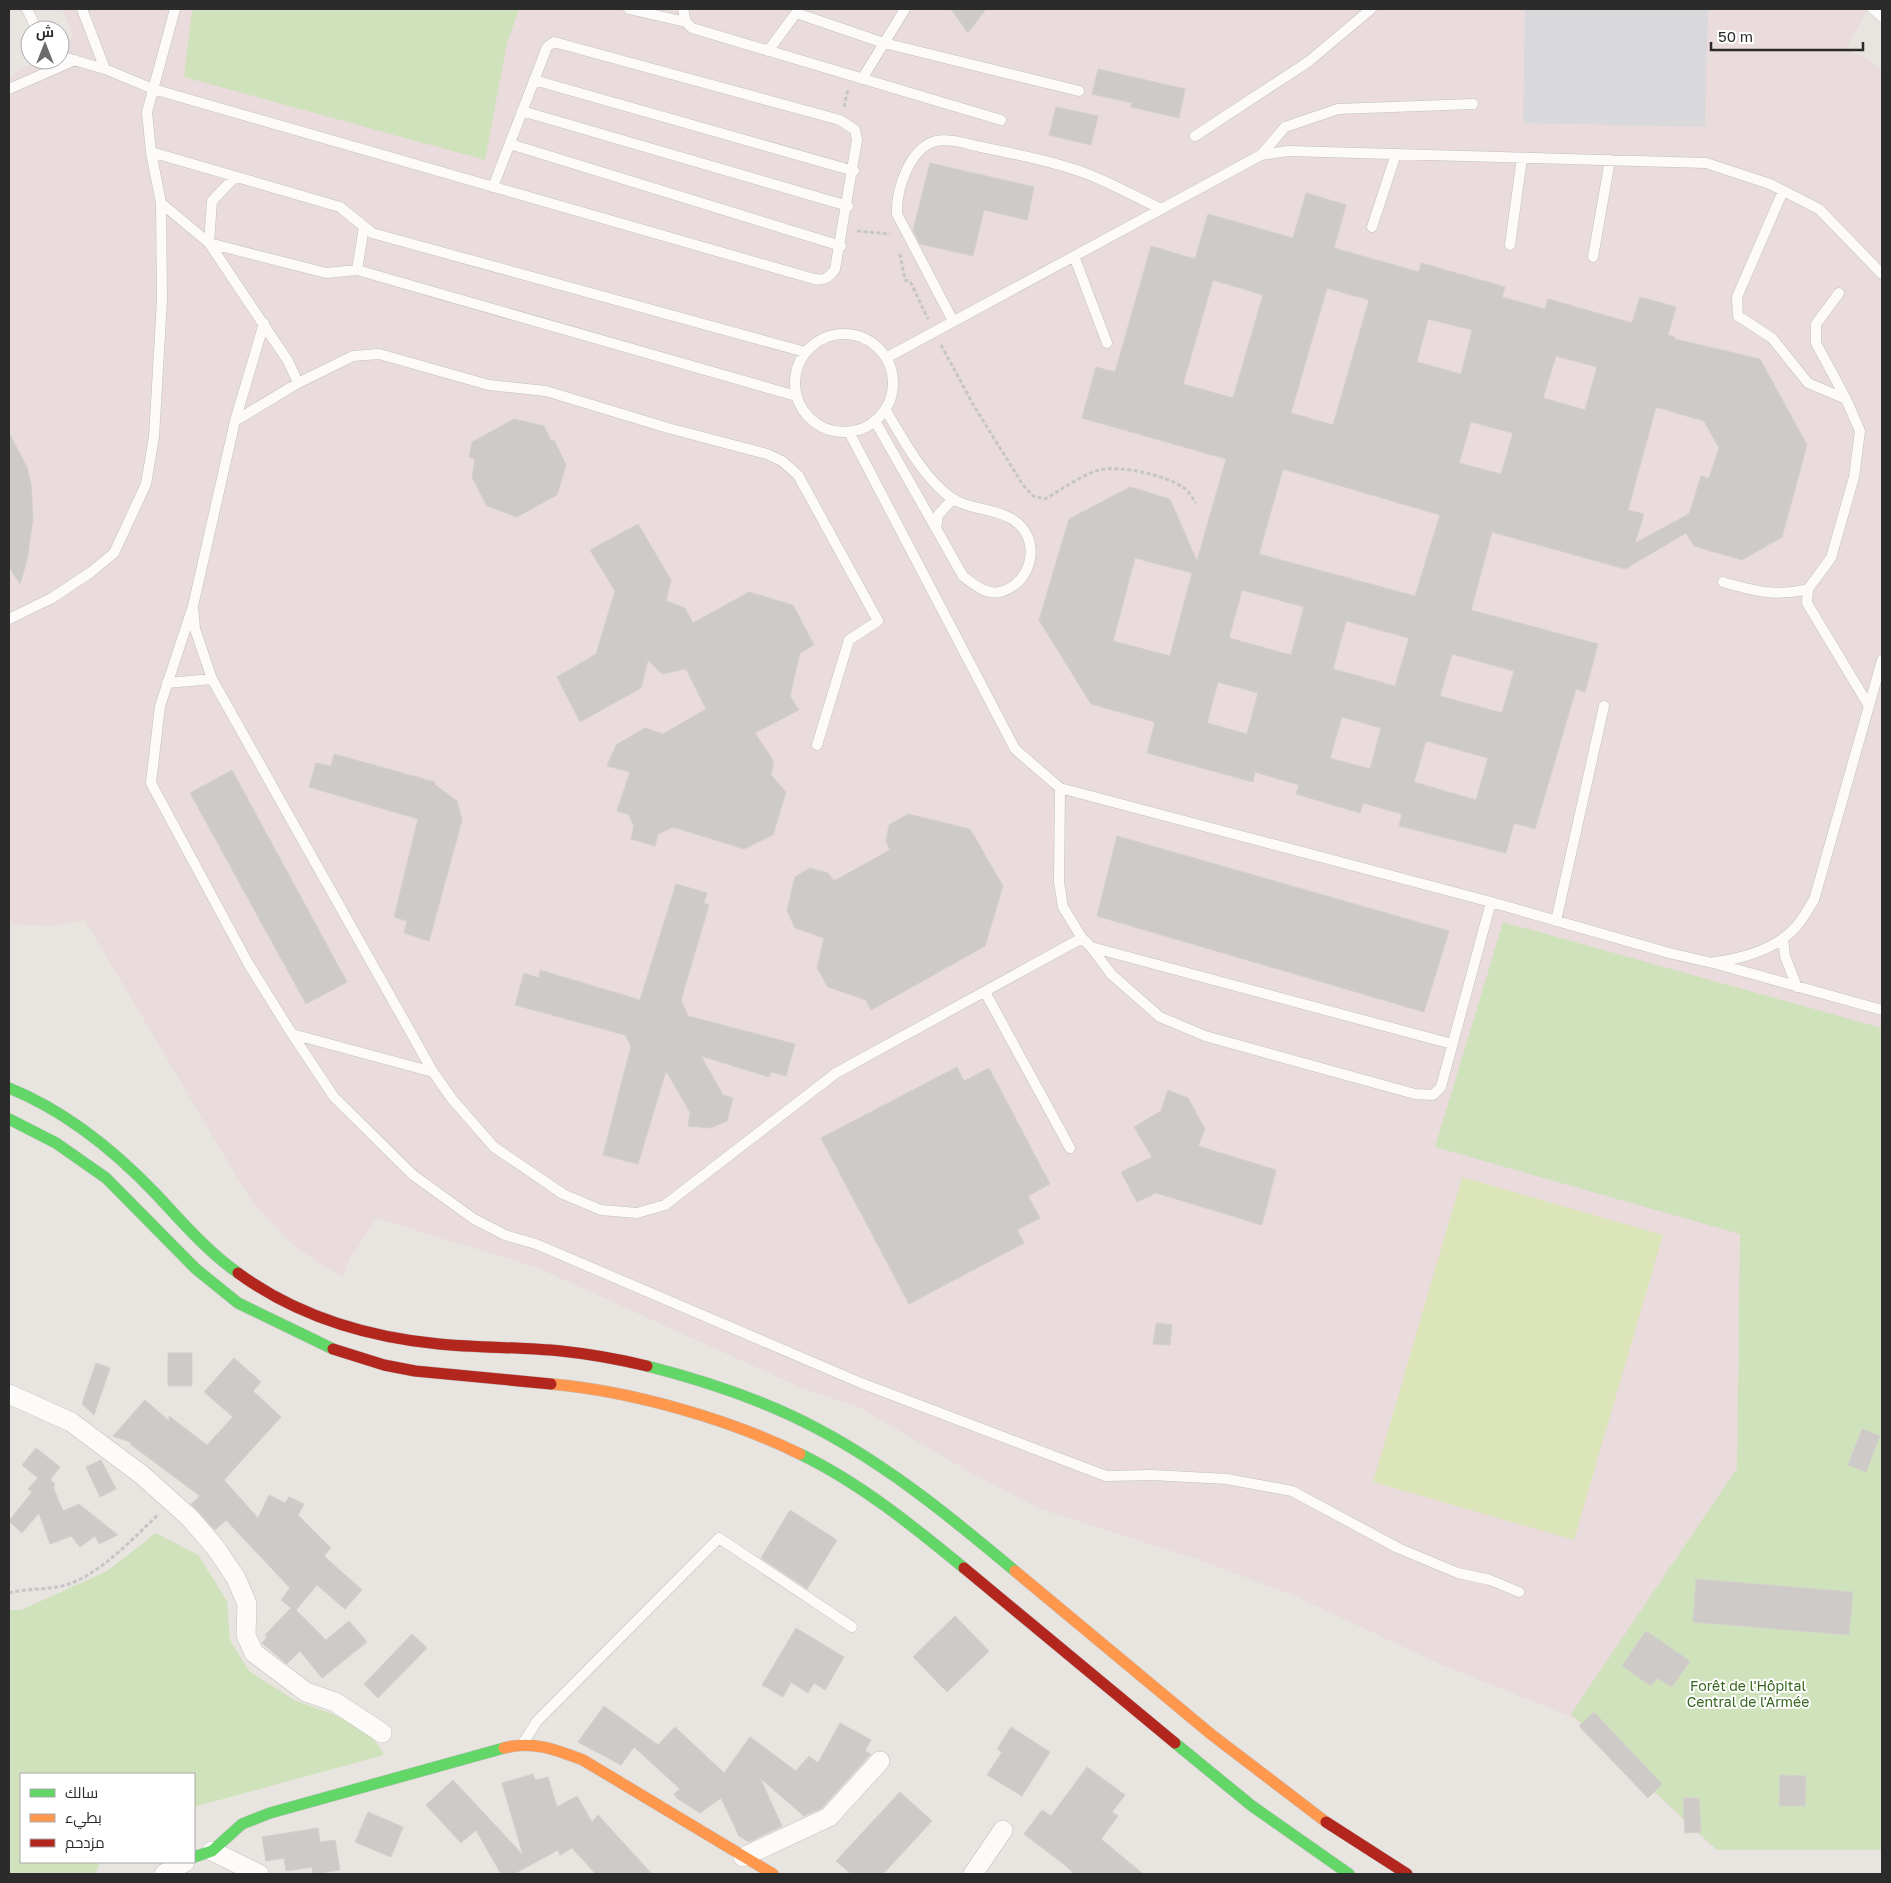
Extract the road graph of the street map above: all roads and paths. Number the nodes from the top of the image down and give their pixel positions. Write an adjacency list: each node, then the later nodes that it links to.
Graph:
1 (82, 9): 15 (lane)
2 (175, 9): 19 (lane)
3 (629, 9): 10 (lane)
4 (683, 9): 10 (lane)
5 (906, 9): 11 (lane)
6 (1371, 9): 25 (lane)
7 (1873, 9): 9 (lane)
8 (797, 11): 11 (lane); 12 (lane)
9 (1882, 17)
10 (686, 22): 12 (lane)
11 (884, 43): 16 (lane); 20 (lane)
12 (768, 51): 16 (lane)
13 (70, 59): 14 (lane)
14 (75, 60): 15 (lane); 18 (lane)
15 (105, 69): 19 (lane)
16 (857, 77): 23 (path); 24 (lane)
17 (534, 80): 22 (lane); 23 (lane); 32 (lane)
18 (9, 89)
19 (153, 89): 27 (lane); 34 (lane)
20 (1079, 91)
21 (1473, 104): 29 (lane)
22 (522, 111): 26 (lane); 37 (lane)
23 (840, 120): 32 (lane)
24 (1001, 120)
25 (1195, 136)
26 (510, 144): 34 (lane); 45 (lane)
27 (151, 152): 33 (lane); 36 (lane)
28 (1396, 154): 29 (lane); 30 (lane); 40 (lane)
29 (1261, 155): 38 (lane)
30 (1522, 158): 31 (lane); 44 (lane)
31 (1610, 160): 35 (lane); 48 (lane)
32 (854, 171): 37 (lane)
33 (235, 177): 39 (lane); 43 (lane)
34 (493, 187): 45 (lane)
35 (1783, 191): 50 (lane); 60 (lane)
36 (161, 203): 43 (lane); 71 (lane)
37 (848, 206): 41 (lane)
38 (1161, 209): 47 (lane); 52 (lane)
39 (364, 227): 49 (lane); 56 (lane)
40 (1372, 227)
41 (843, 230): 42 (path); 45 (lane)
42 (896, 234)
43 (209, 243): 49 (lane); 53 (lane)
44 (1510, 245)
45 (841, 246)
46 (899, 252): 54 (path)
47 (1074, 256): 52 (lane); 55 (lane)
48 (1593, 257)
49 (357, 270): 59 (lane)
50 (1882, 274)
51 (1838, 293): 60 (lane)
52 (953, 321): 54 (lane)
53 (264, 323): 58 (lane); 62 (lane)
54 (934, 330): 57 (lane); 66 (path)
55 (1107, 343)
56 (806, 352): 57 (lane); 59 (lane)
57 (886, 358): 61 (lane)
58 (298, 383): 62 (lane); 77 (lane)
59 (796, 396): 64 (lane)
60 (1846, 399): 69 (lane)
61 (886, 409): 63 (lane); 65 (lane)
62 (235, 421): 70 (lane)
63 (875, 421): 64 (lane); 67 (lane)
64 (849, 432): 78 (lane)
65 (952, 500): 67 (lane); 67 (lane)
66 (1196, 503)
67 (936, 528)
68 (1722, 582): 69 (lane)
69 (1808, 589): 76 (lane)
70 (193, 606): 73 (lane); 74 (lane)
71 (9, 619)
72 (1882, 660): 76 (lane)
73 (212, 678): 74 (lane); 90 (lane)
74 (167, 683): 88 (lane)
75 (1604, 706): 80 (lane)
76 (1869, 706): 82 (lane)
77 (817, 745)
78 (1060, 788): 79 (lane); 81 (lane)
79 (1490, 902): 80 (lane); 89 (lane)
80 (1556, 921): 84 (lane)
81 (1082, 938): 83 (lane); 86 (lane)
82 (1783, 938): 84 (lane); 85 (lane)
83 (1091, 947): 89 (lane); 89 (lane)
84 (1709, 963): 85 (lane)
85 (1797, 987): 87 (lane)
86 (985, 992): 90 (lane); 93 (lane)
87 (1882, 1010)
88 (292, 1034): 90 (lane); 96 (lane)
89 (1452, 1044)
90 (433, 1072)
91 (9, 1088): 112 (main road)
92 (9, 1119): 111 (main road)
93 (1070, 1148)
94 (9, 1394): 95 (street)
95 (172, 1502): 97 (path); 99 (street)
96 (1519, 1592)
97 (9, 1593)
98 (852, 1627): 100 (lane)
99 (382, 1732)
100 (522, 1743): 103 (main road); 105 (main road)
101 (880, 1761): 105 (street)
102 (1003, 1830): 110 (street)
103 (212, 1851): 104 (main road); 108 (street)
104 (195, 1857)
105 (743, 1857): 109 (main road)
106 (183, 1863): 107 (street)
107 (164, 1874)
108 (259, 1874)
109 (773, 1874)
110 (973, 1874)
111 (1349, 1874)
112 (1407, 1874)

